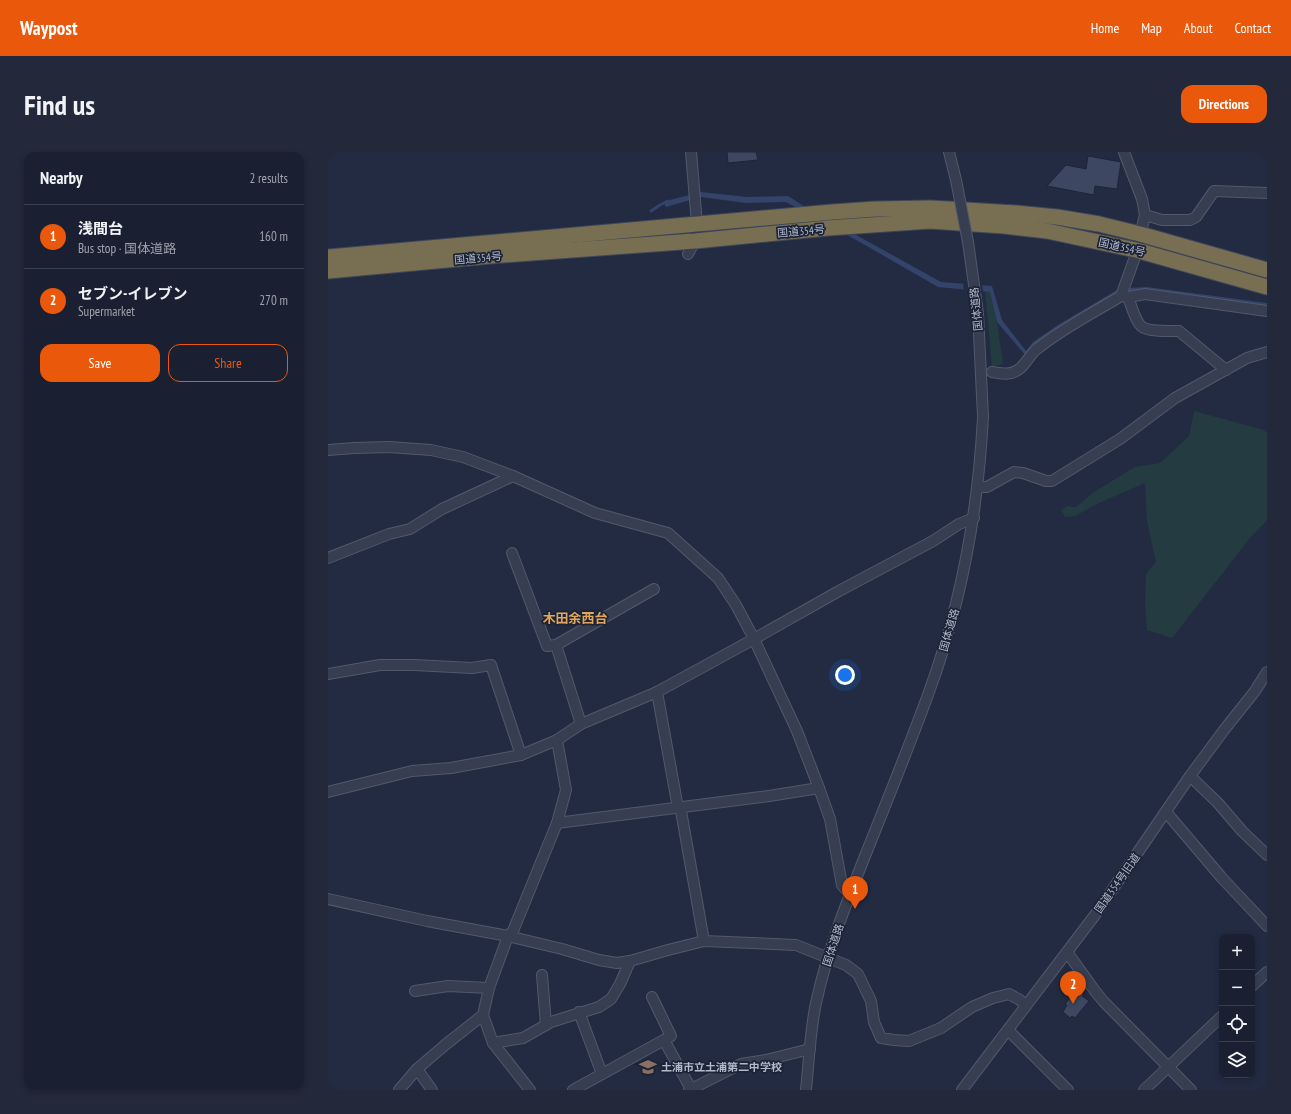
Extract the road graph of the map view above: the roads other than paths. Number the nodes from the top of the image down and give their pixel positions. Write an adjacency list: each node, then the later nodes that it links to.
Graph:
1 (691, 152): 6 (street)
2 (949, 152): 21 (street, 国体道路, bridge)
3 (1124, 152): 5 (street)
4 (1267, 193): 5 (street)
5 (1144, 215): 7 (street)
6 (698, 224): 7 (highway, 国道354号); 8 (street); 10 (highway, 国道354号)
7 (1140, 234): 9 (street); 11 (highway, 国道354号)
8 (692, 247): 9 (highway, 国道354号); 12 (highway, 国道354号)
9 (1136, 250): 13 (highway, 国道354号); 14 (street)
10 (328, 257)
11 (1267, 270)
12 (328, 271)
13 (1267, 287)
14 (1125, 296): 15 (street); 17 (street); 18 (street)
15 (1267, 311)
16 (1267, 352): 17 (street)
17 (1226, 370): 21 (street)
18 (992, 372)
19 (328, 450): 20 (street)
20 (513, 476): 24 (street); 26 (street)
21 (978, 487): 22 (street, 国体道路)
22 (974, 518): 26 (street); 41 (street, 国体道路)
23 (512, 553): 27 (street)
24 (328, 558)
25 (654, 589): 27 (street)
26 (754, 639): 30 (street); 35 (street)
27 (556, 645): 31 (street)
28 (1267, 672): 34 (street, 国道354号旧道)
29 (328, 674): 33 (street)
30 (657, 692): 31 (street); 37 (street)
31 (581, 724): 32 (street)
32 (558, 740): 33 (street); 39 (street)
33 (521, 755): 36 (street)
34 (1190, 776): 38 (street, 国道354号旧道); 40 (street)
35 (819, 788): 37 (street); 41 (street)
36 (328, 792)
37 (678, 808): 39 (street); 45 (street)
38 (1166, 812): 43 (street); 46 (street, 国道354号旧道)
39 (557, 823): 44 (street)
40 (1267, 855)
41 (850, 895): 47 (street, 国体道路)
42 (328, 899): 44 (street)
43 (1267, 926)
44 (508, 936): 48 (street); 52 (street)
45 (704, 941): 47 (street); 48 (street)
46 (1066, 952): 55 (street, 国道354号旧道); 64 (street)
47 (828, 957): 55 (street); 63 (street, 国体道路)
48 (630, 961): 56 (street)
49 (1267, 972): 51 (street)
50 (542, 975): 59 (street)
51 (1255, 983)
52 (489, 988): 53 (street); 57 (street)
53 (415, 991)
54 (652, 997): 61 (street)
55 (1026, 1006): 60 (street, 国道354号旧道)
56 (579, 1012): 59 (street); 66 (street)
57 (483, 1015): 62 (street); 65 (street)
58 (1219, 1019): 64 (street)
59 (546, 1025): 62 (street)
60 (1008, 1030): 73 (street, 国道354号旧道); 74 (street)
61 (664, 1040): 66 (street); 67 (street)
62 (493, 1043): 70 (street)
63 (810, 1049): 67 (street); 72 (street, 国体道路)
64 (1168, 1067): 75 (street); 76 (street)
65 (418, 1069): 68 (street); 69 (street)
66 (602, 1074): 71 (street)
67 (690, 1089)
68 (399, 1090)
69 (432, 1090)
70 (530, 1090)
71 (573, 1090)
72 (806, 1090)
73 (962, 1090)
74 (1068, 1090)
75 (1144, 1090)
76 (1191, 1090)

